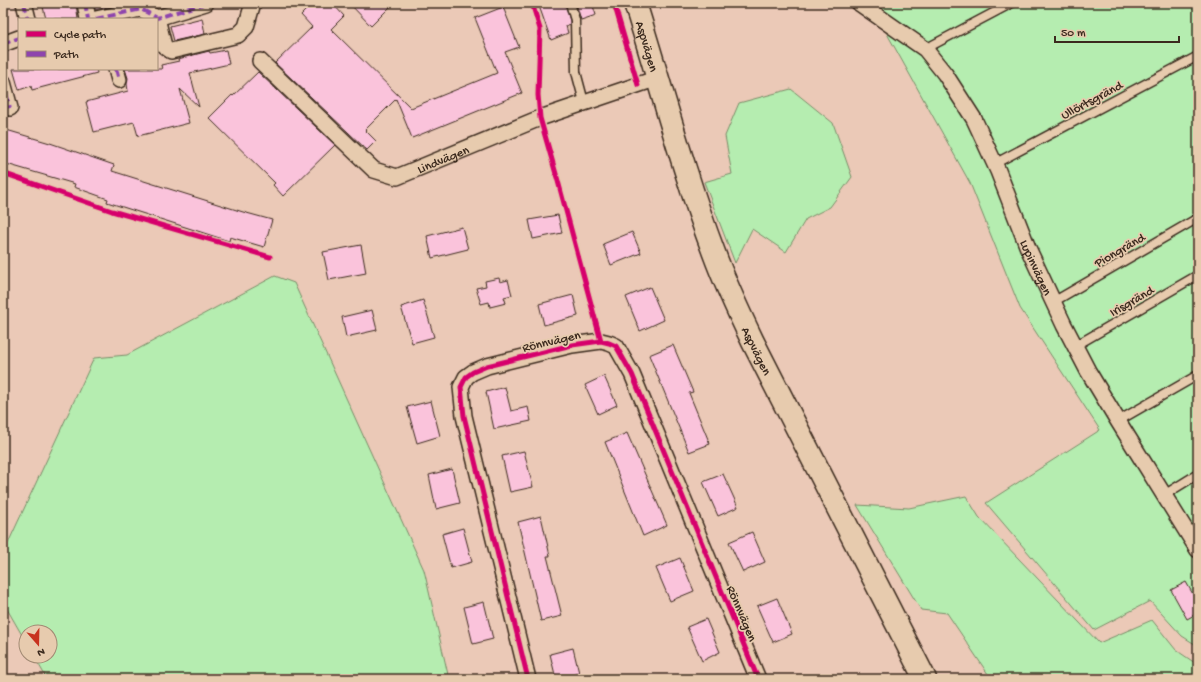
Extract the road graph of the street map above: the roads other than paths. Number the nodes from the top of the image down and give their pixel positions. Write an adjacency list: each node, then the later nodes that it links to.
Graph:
1 (24, 3): 9 (street)
2 (85, 3): 10 (street)
3 (206, 3): 12 (street)
4 (254, 3): 13 (street)
5 (570, 3): 21 (lane)
6 (635, 3): 19 (street, Aspvägen)
7 (860, 3): 16 (street, Lupinvägen)
8 (1012, 3): 16 (lane)
9 (28, 18)
10 (88, 18)
11 (102, 18): 12 (street)
12 (157, 18)
13 (158, 22)
14 (18, 38): 15 (street)
15 (3, 44)
16 (925, 49): 23 (street, Lupinvägen)
17 (1198, 56): 23 (lane, Ullörtsgränd)
18 (260, 61): 21 (street, Lindvägen)
19 (658, 78): 21 (street, Lindvägen); 35 (street, Aspvägen)
20 (3, 82): 22 (street)
21 (584, 102)
22 (10, 108)
23 (994, 164): 26 (street, Lupinvägen)
24 (1198, 218): 26 (lane, Piongränd)
25 (1198, 274): 27 (lane, Irisgränd)
26 (1053, 302): 27 (street, Lupinvägen)
27 (1075, 346): 29 (street, Lupinvägen)
28 (1198, 374): 29 (lane)
29 (1118, 421): 31 (street, Lupinvägen)
30 (1198, 474): 31 (lane)
31 (1164, 495): 32 (street, Lupinvägen)
32 (1198, 550)
33 (528, 679): 34 (street, Rönnvägen)
34 (758, 679)
35 (925, 679)

